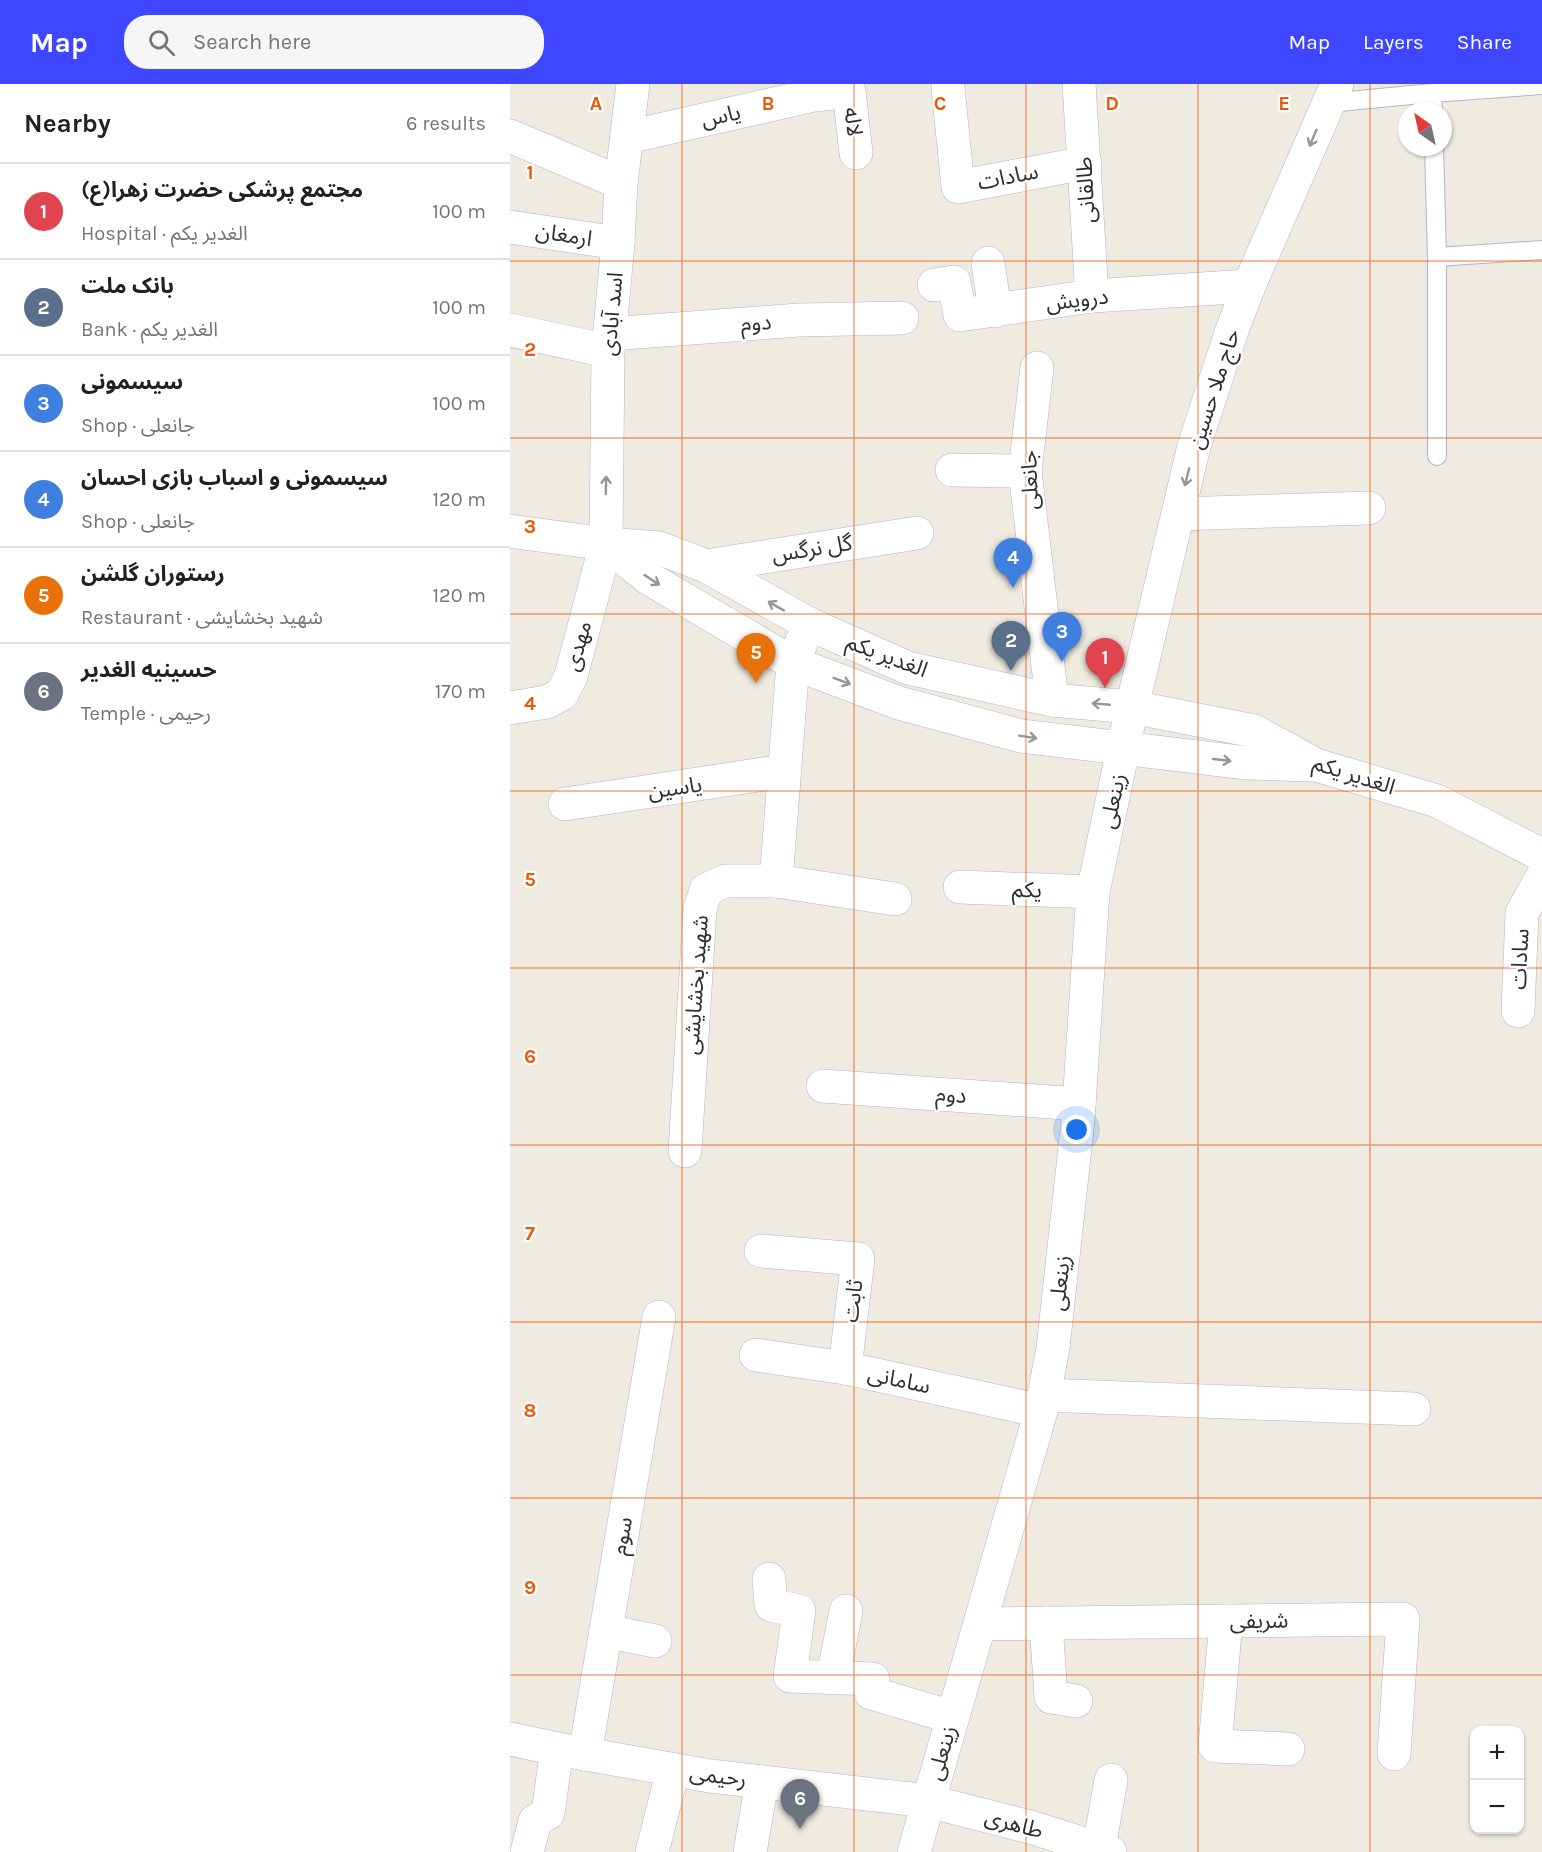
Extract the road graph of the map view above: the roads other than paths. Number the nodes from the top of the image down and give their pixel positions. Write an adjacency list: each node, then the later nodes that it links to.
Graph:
1 (633, 84): 10 (street, اسد آبادی)
2 (1079, 84): 13 (street, طالقانی)
3 (1542, 85): 8 (lane)
4 (948, 88): 13 (street, سادات)
5 (813, 90): 7 (street, یاس); 11 (street, لاله)
6 (1333, 94): 8 (lane); 21 (street, حاج ملا حسین, one-way to 21)
7 (758, 96): 10 (street, یاس)
8 (1433, 102)
9 (510, 136): 14 (street)
10 (628, 137): 14 (street, اسد آبادی)
11 (856, 153)
12 (1434, 156): 18 (lane)
13 (1085, 163): 22 (street, طالقانی)
14 (621, 183): 16 (street, اسد آبادی)
15 (510, 227): 16 (street, ارمغان)
16 (618, 243): 26 (street, اسد آبادی)
17 (1542, 250): 18 (lane)
18 (1437, 258): 28 (lane)
19 (988, 263): 23 (street)
20 (934, 285): 23 (street, درویش)
21 (1249, 286): 22 (street, درویش); 32 (street, حاج ملا حسین, one-way to 32)
22 (1092, 296): 23 (street, درویش)
23 (995, 311)
24 (902, 318): 26 (street, دوم)
25 (510, 330): 26 (street, دوم)
26 (609, 343): 35 (street, اسد آبادی, one-way to 26)
27 (1037, 368): 30 (street, جانعلی)
28 (1437, 456)
29 (952, 470): 30 (street)
30 (1025, 471): 39 (street, جانعلی)
31 (1368, 508): 32 (street)
32 (1178, 514): 40 (street, حاج ملا حسین)
33 (510, 531): 35 (street, الغدیر یکم)
34 (917, 533): 36 (street, گل نرگس)
35 (606, 544): 36 (street, الغدیر یکم); 38 (street, one-way to 38); 41 (street, مهدی)
36 (706, 566): 37 (street, الغدیر یکم, one-way to 36)
37 (809, 624): 38 (street); 39 (street, الغدیر یکم)
38 (793, 663): 42 (street, one-way to 42); 44 (street)
39 (1052, 700): 40 (street, الغدیر یکم, one-way to 39)
40 (1132, 707): 42 (street, زینعلی); 43 (street, الغدیر یکم)
41 (510, 708)
42 (1124, 750): 43 (street, one-way to 43); 50 (street, زینعلی)
43 (1316, 765): 46 (street, الغدیر یکم)
44 (784, 771): 45 (street, یاسین); 48 (street)
45 (565, 804)
46 (1542, 855)
47 (1542, 877): 52 (street, سادات)
48 (776, 881): 51 (street, شهید بخشایشی); 55 (street, شهید بخشایشی)
49 (960, 887): 50 (street, یکم)
50 (1093, 892): 54 (street, زینعلی)
51 (895, 899)
52 (1518, 1011)
53 (823, 1086): 54 (street, دوم)
54 (1079, 1104): 60 (street, زینعلی)
55 (685, 1151)
56 (760, 1251): 59 (street, ثابت)
57 (659, 1317): 67 (street, سوم)
58 (756, 1355): 59 (street, سامانی)
59 (845, 1368): 60 (street, سامانی)
60 (1043, 1403): 61 (street, سامانی); 66 (street, زینعلی)
61 (1414, 1409)
62 (769, 1579): 69 (street)
63 (846, 1611): 69 (street)
64 (1226, 1621): 65 (street, شریفی); 73 (street); 75 (street, شریفی)
65 (1046, 1623): 66 (street, شریفی); 70 (street)
66 (980, 1624): 71 (street, زینعلی)
67 (606, 1631): 68 (street); 74 (street, سوم)
68 (655, 1641)
69 (833, 1677): 71 (street)
70 (1076, 1701)
71 (952, 1717): 79 (street, زینعلی)
72 (510, 1739): 74 (street, رحیمی)
73 (1288, 1749)
74 (571, 1752): 76 (street, رحیمی); 83 (street)
75 (1394, 1754)
76 (673, 1770): 78 (street, رحیمی); 84 (street)
77 (1111, 1780): 82 (street, طاهری)
78 (762, 1782): 79 (street, رحیمی); 85 (street)
79 (928, 1801): 81 (street, زینعلی); 82 (street, طاهری)
80 (510, 1849): 83 (street)
81 (915, 1849)
82 (1094, 1849)
83 (526, 1852)
84 (652, 1852)
85 (750, 1852)

